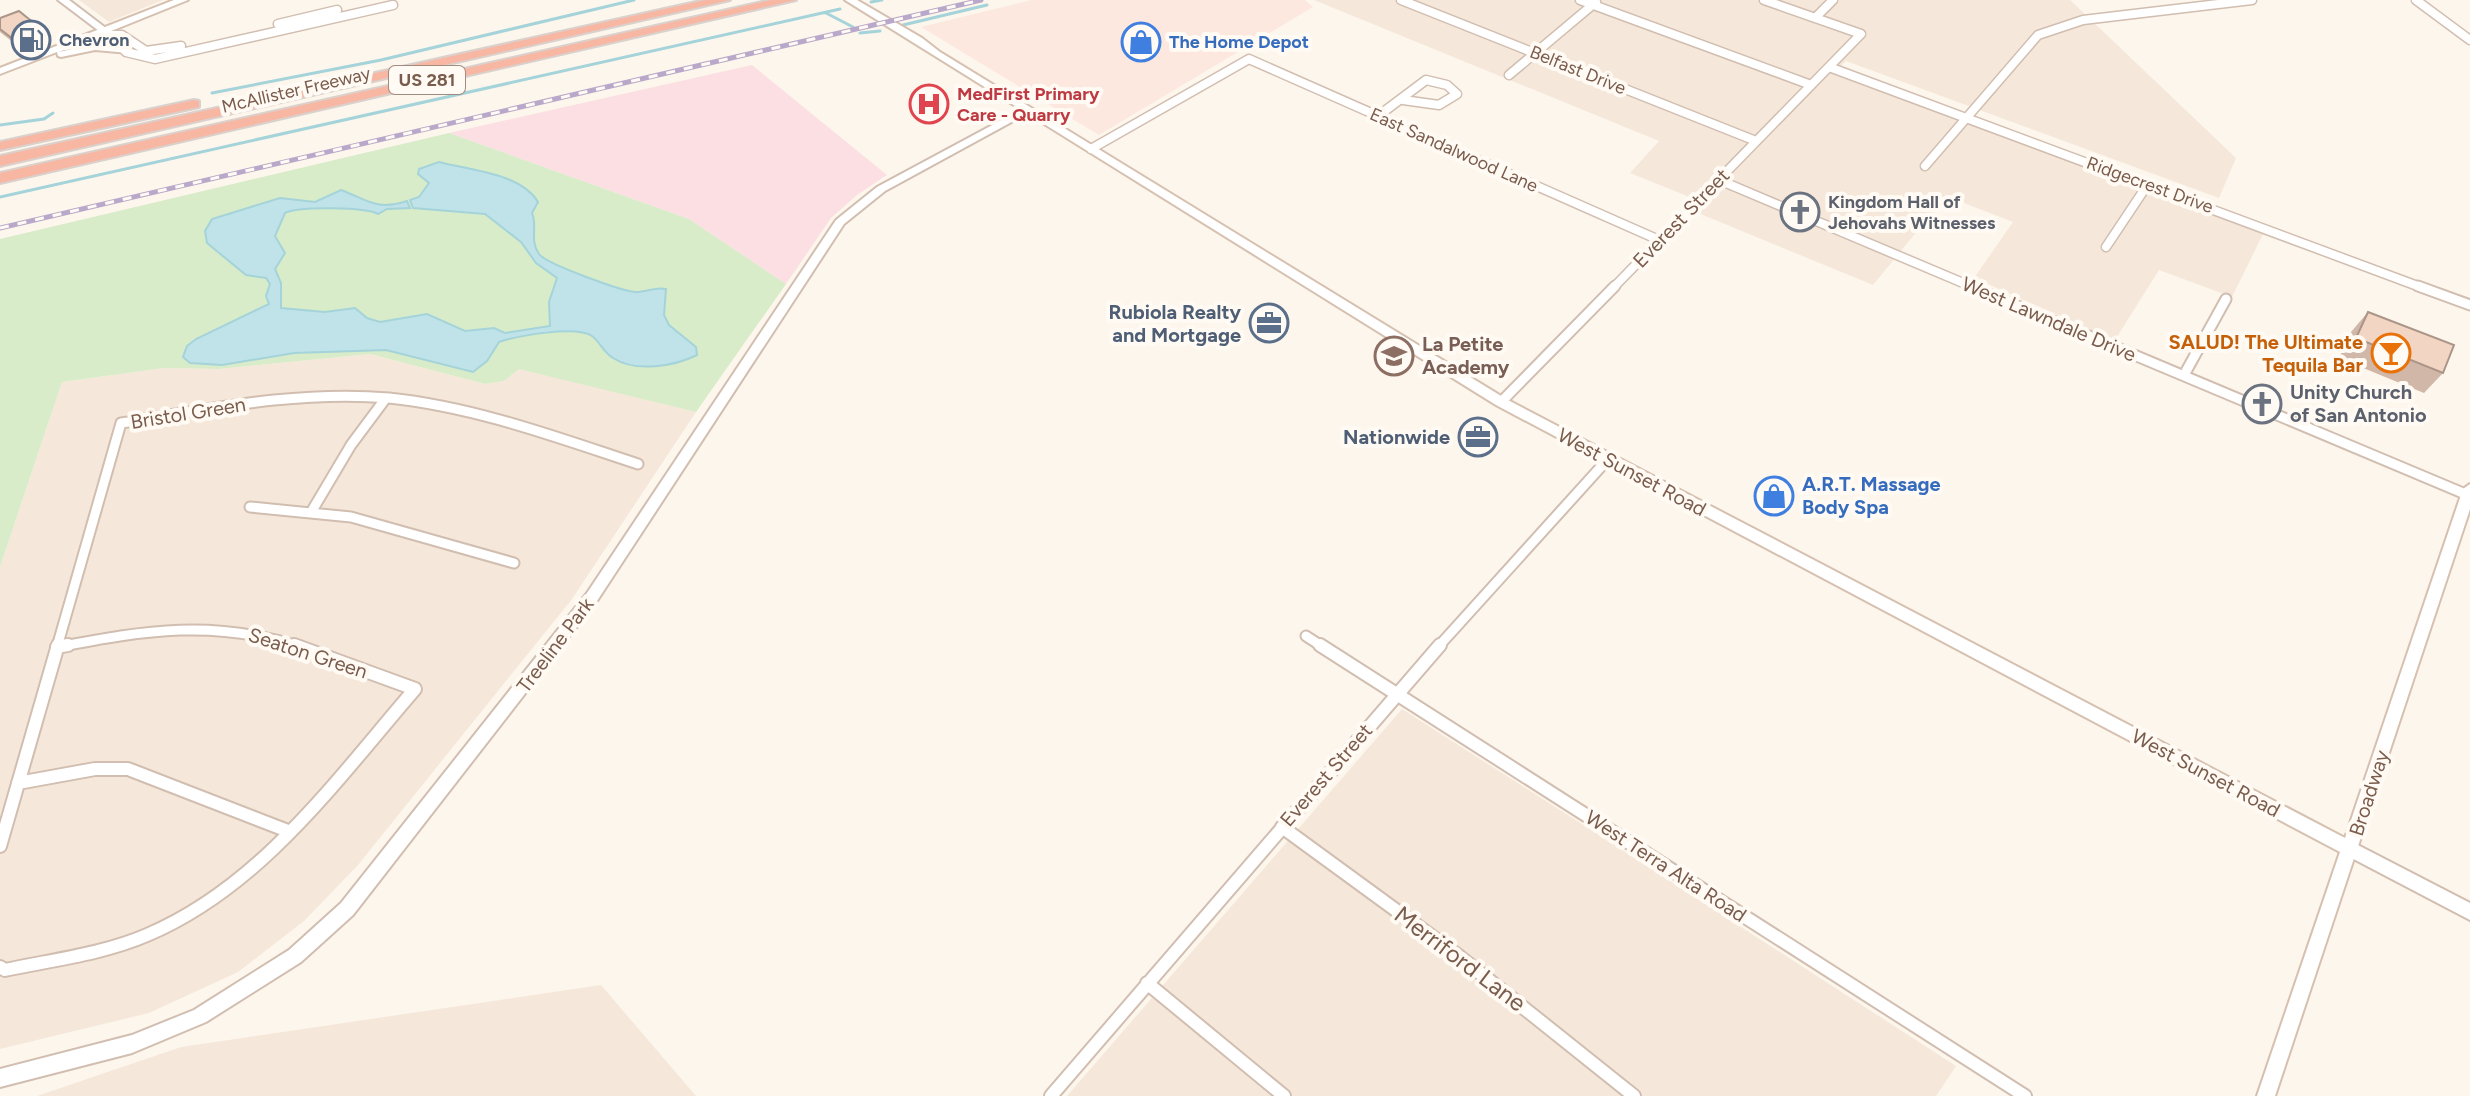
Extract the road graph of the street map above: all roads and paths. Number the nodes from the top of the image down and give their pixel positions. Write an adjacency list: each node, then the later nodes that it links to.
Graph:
1 (63, 0): 17 (main road)
2 (183, 0): 17 (main road)
3 (382, 0): 17 (street)
4 (723, 0): 23 (highway, McAllister Freeway / US 281)
5 (789, 0): 38 (highway, McAllister Freeway / US 281)
6 (843, 0): 22 (main road, West Sunset Road)
7 (850, 0): 22 (main road, West Sunset Road)
8 (1401, 0): 20 (street, Belfast Drive)
9 (1580, 0): 14 (street)
10 (1764, 0): 16 (street)
11 (1833, 0): 16 (street)
12 (2252, 0): 32 (street)
13 (2416, 0): 18 (street)
14 (1596, 2): 20 (street); 28 (street)
15 (393, 5): 19 (street)
16 (1815, 18): 24 (street, Everest Street)
17 (107, 33): 19 (street); 21 (main road); 25 (main road)
18 (2470, 40)
19 (126, 51): 21 (main road)
20 (1535, 53): 26 (street); 33 (street, Belfast Drive)
21 (61, 54): 27 (main road)
22 (937, 54): 30 (main road, West Sunset Road)
23 (450, 60): 34 (highway); 36 (highway, McAllister Freeway / US 281)
24 (1829, 67): 28 (street, Everest Street); 32 (street, Ridgecrest Drive)
25 (0, 71)
26 (1509, 75)
27 (0, 80)
28 (1811, 85): 33 (street, Everest Street)
29 (1403, 100): 29 (street); 31 (street)
30 (1026, 110): 35 (main road, West Sunset Road); 65 (main road, Treeline Park)
31 (1378, 116): 35 (street, East Sandalwood Lane); 41 (street, East Sandalwood Lane)
32 (1966, 117): 37 (street); 40 (street, Ridgecrest Drive)
33 (1756, 141): 39 (street, Everest Street)
34 (0, 147)
35 (1091, 149): 47 (main road, West Sunset Road)
36 (0, 161)
37 (1925, 166)
38 (0, 180)
39 (1719, 180): 41 (street, Everest Street); 45 (street, West Lawndale Drive)
40 (2148, 184): 42 (street); 44 (street, Ridgecrest Drive)
41 (1659, 240): 47 (street, Everest Street)
42 (2106, 247)
43 (2226, 299): 45 (street)
44 (2470, 305)
45 (2184, 375): 50 (street, West Lawndale Drive)
46 (386, 398): 49 (street, Bristol Green); 52 (street); 55 (street, Bristol Green)
47 (1501, 402): 48 (main road, West Sunset Road)
48 (1608, 459): 56 (street, Everest Street); 61 (main road, West Sunset Road)
49 (638, 464)
50 (2469, 493): 61 (main road, Broadway)
51 (250, 507): 52 (street)
52 (313, 509): 53 (street)
53 (514, 563)
54 (1306, 636): 56 (street, West Terra Alta Road)
55 (57, 647): 57 (street, Bristol Green); 59 (street, Seaton Green)
56 (1396, 693): 58 (street, Everest Street); 69 (street, West Terra Alta Road)
57 (18, 783): 59 (street); 60 (street, Bristol Green)
58 (1282, 827): 64 (street, Everest Street); 68 (street, Merriford Lane)
59 (288, 831): 63 (street)
60 (0, 846)
61 (2350, 849): 62 (main road, West Sunset Road); 70 (main road, Broadway)
62 (2470, 912)
63 (0, 967)
64 (1147, 983): 66 (street, Everest Street); 67 (street)
65 (0, 1078)
66 (1051, 1096)
67 (1284, 1096)
68 (1634, 1096)
69 (2025, 1096)
70 (2266, 1096)

